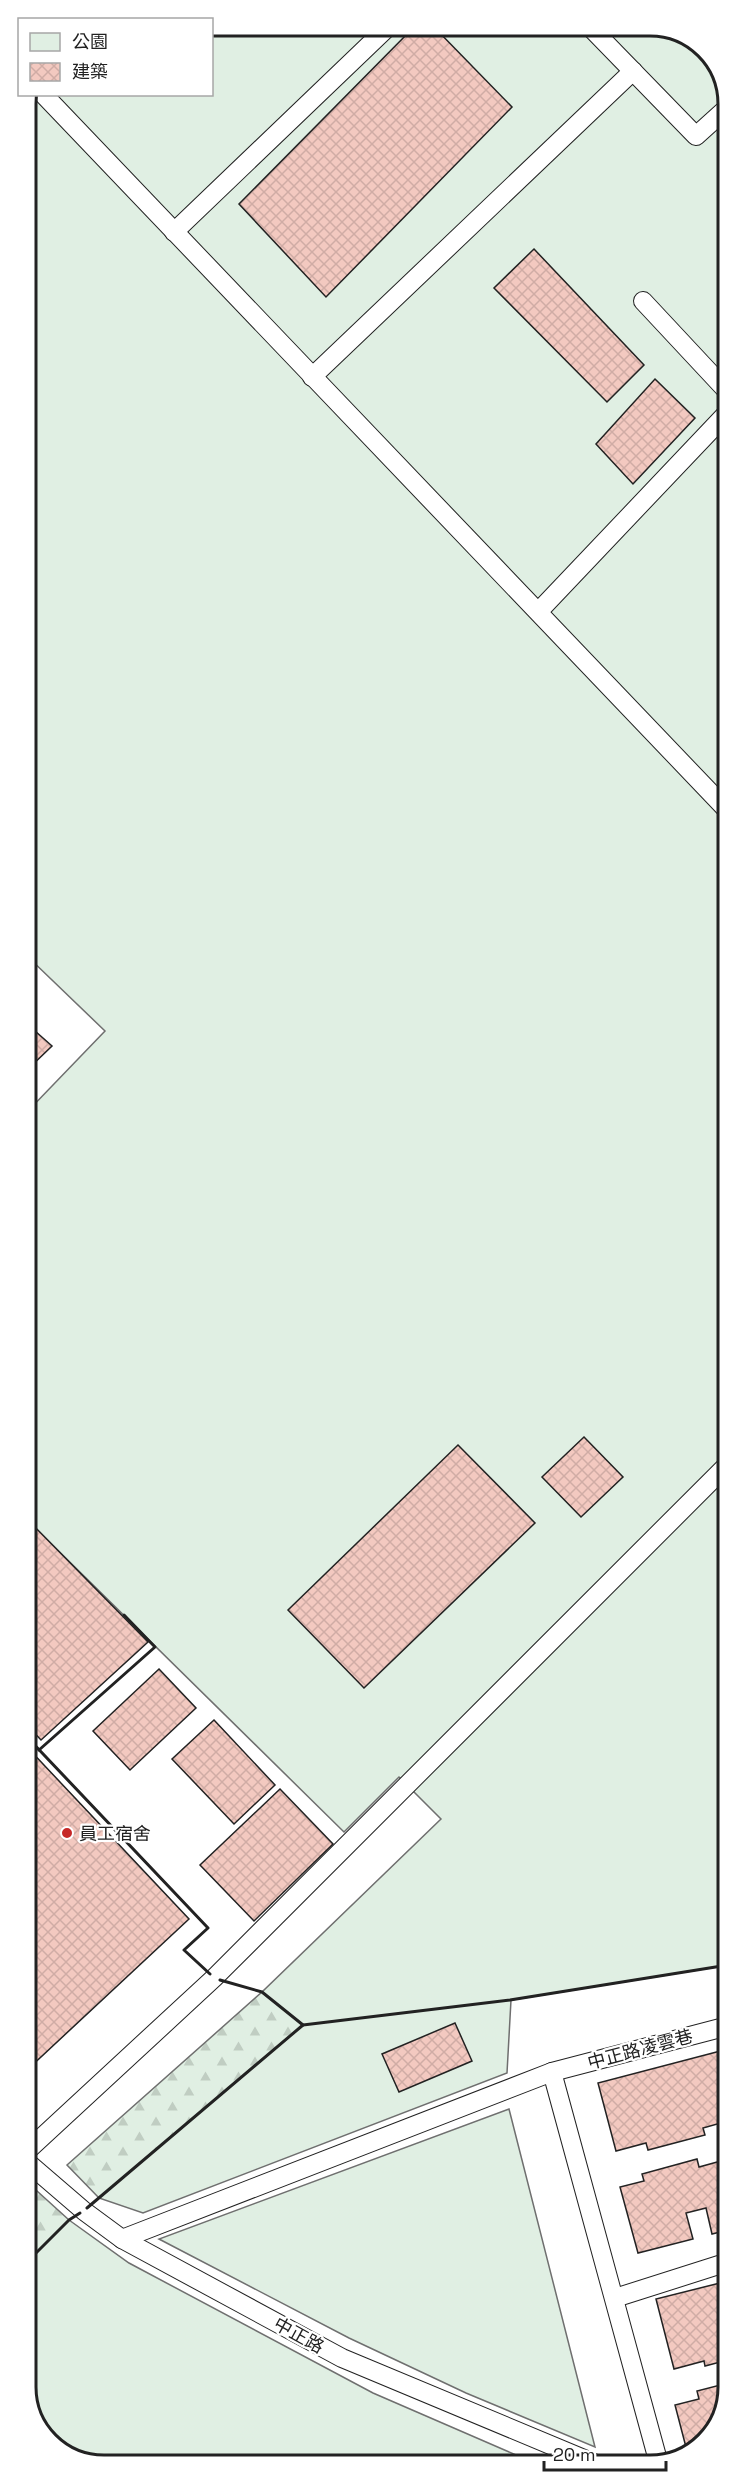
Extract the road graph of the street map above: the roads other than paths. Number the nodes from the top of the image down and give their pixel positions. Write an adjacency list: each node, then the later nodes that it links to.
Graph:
1 (379, 36): 6 (lane)
2 (600, 36): 3 (lane)
3 (633, 71): 5 (lane); 8 (lane)
4 (45, 96): 6 (lane)
5 (718, 116)
6 (174, 232): 8 (lane)
7 (643, 301): 9 (lane)
8 (312, 377): 11 (lane)
9 (718, 381)
10 (718, 422): 11 (lane)
11 (539, 610): 12 (lane)
12 (718, 800)
13 (718, 1474): 16 (lane)
14 (718, 2029): 15 (lane, 中正路凌雲巷)
15 (552, 2072): 18 (lane, 中正路凌雲巷); 20 (lane)
16 (36, 2143)
17 (36, 2170): 18 (lane, 中正路)
18 (122, 2239): 21 (lane, 中正路)
19 (718, 2265): 20 (lane)
20 (615, 2298): 22 (lane)
21 (574, 2455)
22 (656, 2455)

